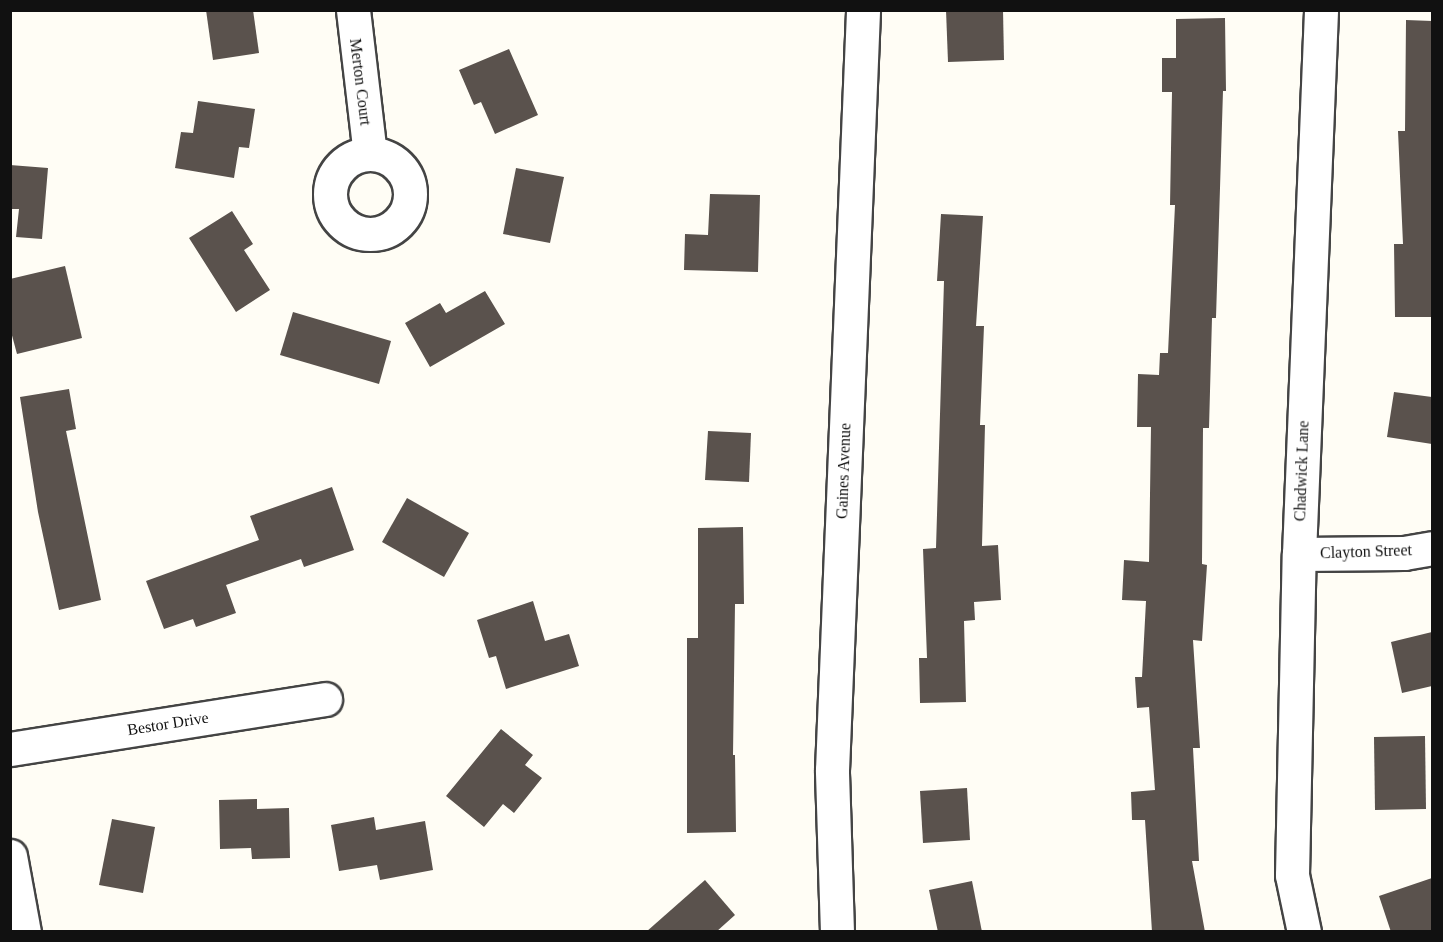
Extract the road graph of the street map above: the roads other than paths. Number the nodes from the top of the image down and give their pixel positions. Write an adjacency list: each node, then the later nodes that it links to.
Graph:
1 (353, 10): 4 (street, Merton Court)
2 (863, 10): 11 (street, Gaines Avenue)
3 (1321, 10): 6 (street, Chadwick Lane)
4 (370, 153)
5 (1432, 548): 6 (street, Clayton Street)
6 (1299, 554): 12 (street, Chadwick Lane)
7 (325, 699): 8 (street, Bestor Drive)
8 (10, 749)
9 (10, 856): 10 (street)
10 (24, 932)
11 (837, 932)
12 (1304, 932)

